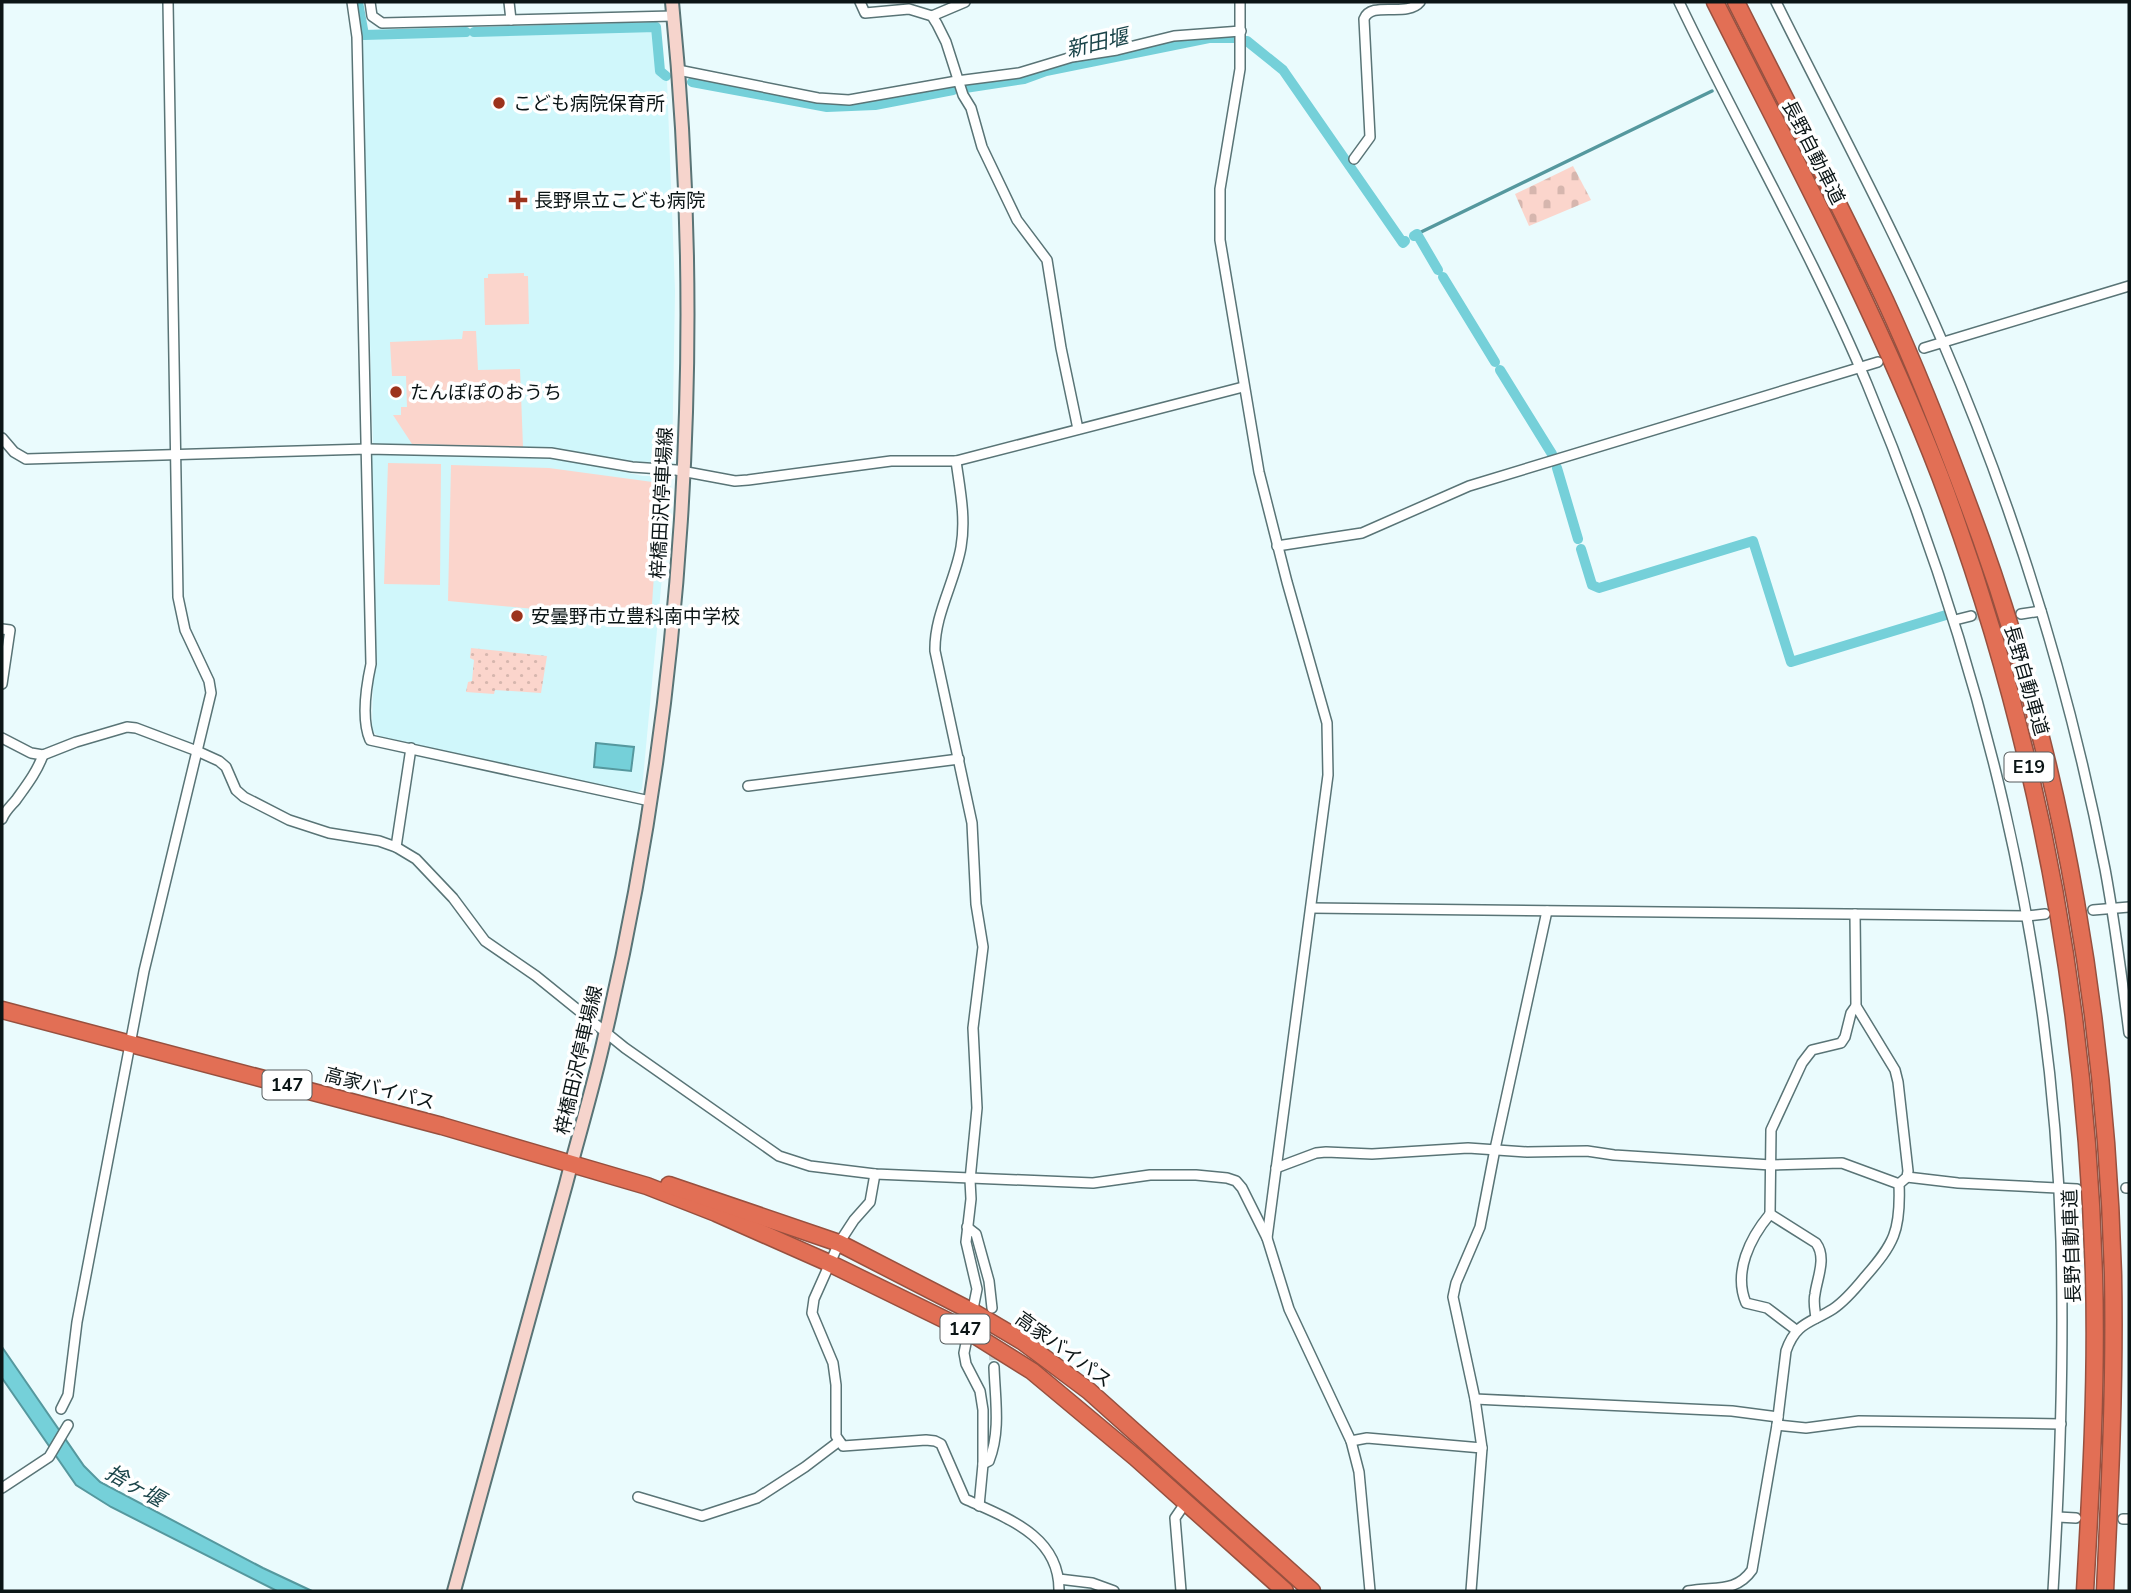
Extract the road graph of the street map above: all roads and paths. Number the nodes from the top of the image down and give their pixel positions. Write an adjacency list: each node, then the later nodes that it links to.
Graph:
1 (168, 2): 30 (street)
2 (352, 2): 29 (street)
3 (370, 2): 16 (street)
4 (509, 2): 16 (street)
5 (672, 2): 14 (main road, 梓橋田沢停車場線)
6 (860, 2): 15 (street)
7 (965, 2): 15 (street)
8 (1241, 2): 17 (street)
9 (1420, 2): 20 (street)
10 (1679, 2): 25 (street)
11 (1715, 2): 108 (highway, 長野自動車道 / E19)
12 (1736, 2): 109 (highway, 長野自動車道 / E19)
13 (1776, 2): 22 (street)
14 (673, 16): 16 (street); 18 (main road, 梓橋田沢停車場線)
15 (932, 16): 19 (street)
16 (511, 19)
17 (1241, 31): 19 (street); 26 (street)
18 (678, 70): 19 (street); 32 (main road, 梓橋田沢停車場線)
19 (957, 81): 27 (street)
20 (1354, 159)
21 (2129, 286): 22 (street)
22 (1943, 343): 23 (street); 34 (street)
23 (1924, 348)
24 (1878, 362): 25 (street)
25 (1860, 369): 33 (street); 37 (street)
26 (1243, 387): 27 (street); 33 (street)
27 (1078, 429): 31 (street)
28 (2, 438): 30 (street)
29 (367, 449): 30 (street); 32 (street); 41 (street)
30 (176, 455): 42 (street)
31 (956, 461): 32 (street); 44 (street)
32 (683, 471): 46 (main road, 梓橋田沢停車場線)
33 (1277, 545): 50 (street)
34 (2041, 611): 35 (street); 51 (street)
35 (2021, 614)
36 (1971, 616): 37 (street)
37 (1955, 620): 56 (street)
38 (2, 629): 39 (street)
39 (2, 684)
40 (2, 738): 43 (street)
41 (411, 748): 46 (street); 48 (street)
42 (197, 751): 43 (street); 48 (street); 61 (street)
43 (43, 755): 47 (street)
44 (959, 759): 45 (street); 67 (street)
45 (748, 786)
46 (650, 801): 59 (main road, 梓橋田沢停車場線)
47 (2, 819)
48 (396, 848): 59 (street)
49 (2129, 907): 51 (street)
50 (1311, 908): 53 (street); 65 (street)
51 (2111, 908): 52 (street); 60 (street)
52 (2093, 910)
53 (1547, 911): 54 (street); 62 (street)
54 (1855, 914): 56 (street); 57 (street)
55 (2045, 914): 56 (street)
56 (2027, 916): 69 (street)
57 (1856, 1006): 63 (street); 68 (street)
58 (2, 1010): 61 (highway, 高家バイパス / 147)
59 (606, 1033): 64 (main road, 梓橋田沢停車場線); 66 (street)
60 (2129, 1033)
61 (130, 1045): 64 (highway, 高家バイパス / 147); 83 (street)
62 (1495, 1149): 63 (street); 65 (street); 82 (street)
63 (1770, 1165): 68 (street); 71 (street)
64 (578, 1166): 74 (highway, 高家バイパス / 147); 75 (highway, 高家バイパス / 147); 98 (main road, 梓橋田沢停車場線)
65 (1276, 1168): 73 (street)
66 (875, 1174): 67 (street); 74 (street)
67 (970, 1180): 72 (street); 73 (street)
68 (1903, 1181): 69 (street); 78 (street)
69 (2058, 1189): 70 (street); 85 (street)
70 (2077, 1189)
71 (1770, 1214): 78 (street); 79 (street)
72 (967, 1227): 76 (street); 77 (street)
73 (1267, 1238): 88 (street)
74 (839, 1243): 75 (street); 77 (highway, 高家バイパス / 147)
75 (829, 1263): 80 (highway, 高家バイパス / 147); 87 (street)
76 (992, 1308)
77 (973, 1312): 80 (street); 103 (highway, 高家バイパス / 147)
78 (1816, 1318): 79 (street)
79 (1796, 1330): 84 (street)
80 (968, 1331): 90 (street); 93 (highway, 高家バイパス / 147)
81 (994, 1367): 90 (street)
82 (1475, 1399): 84 (street); 89 (street)
83 (61, 1409)
84 (1778, 1421): 85 (street); 106 (street)
85 (2061, 1424): 95 (street)
86 (65, 1429): 91 (street)
87 (838, 1441): 92 (street); 94 (street)
88 (1351, 1441): 89 (street); 104 (street)
89 (1482, 1448): 105 (street)
90 (983, 1464): 94 (street)
91 (2, 1488)
92 (638, 1497)
93 (1186, 1502): 101 (street); 102 (highway, 高家バイパス / 147)
94 (979, 1506): 97 (street)
95 (2058, 1517): 96 (street); 107 (street)
96 (2076, 1518)
97 (1059, 1579): 99 (street); 100 (street)
98 (454, 1591)
99 (1059, 1591)
100 (1114, 1591)
101 (1181, 1591)
102 (1285, 1591)
103 (1312, 1591)
104 (1370, 1591)
105 (1471, 1591)
106 (1688, 1591)
107 (2053, 1591)
108 (2085, 1591)
109 (2105, 1591)

